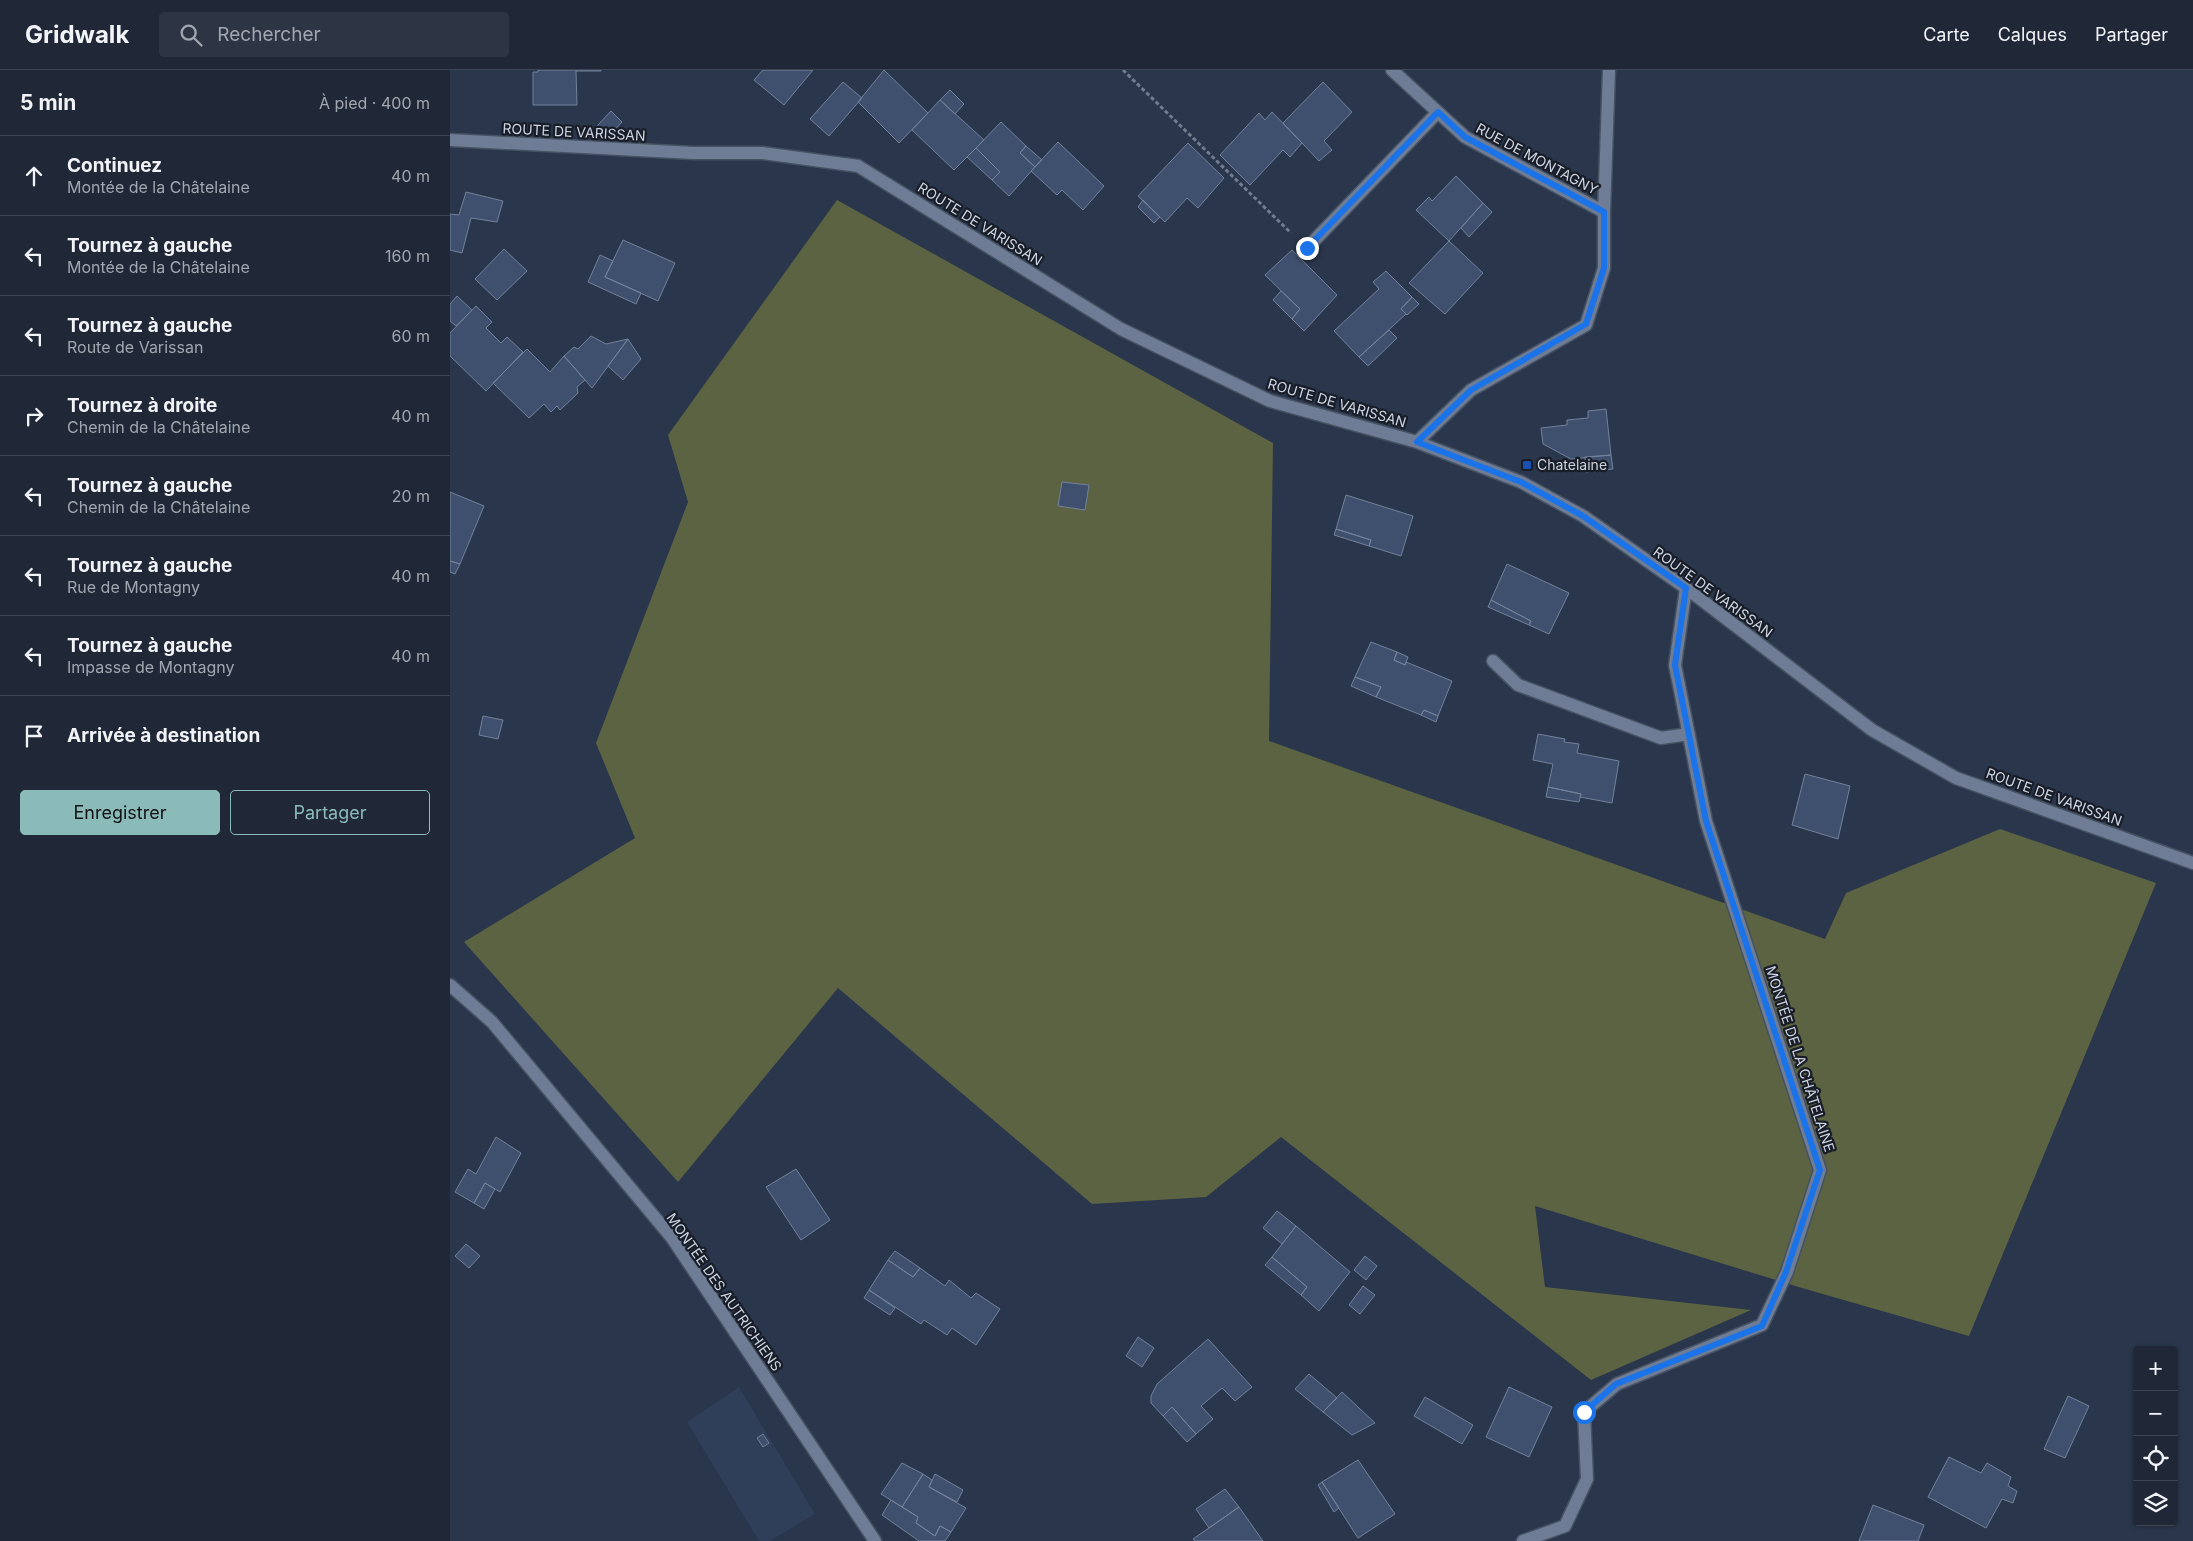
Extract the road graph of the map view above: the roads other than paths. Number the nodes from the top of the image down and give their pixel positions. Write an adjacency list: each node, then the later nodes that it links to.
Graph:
1 (1392, 70): 3 (street, RUE DE MONTAGNY)
2 (1609, 70): 5 (street)
3 (1438, 112): 5 (street, RUE DE MONTAGNY); 6 (street)
4 (450, 140): 7 (street, ROUTE DE VARISSAN)
5 (1604, 212): 7 (street)
6 (1307, 248)
7 (1417, 442): 8 (street, ROUTE DE VARISSAN)
8 (1686, 588): 10 (street, MONTÉE DE LA CHÂTELAINE); 11 (street, ROUTE DE VARISSAN)
9 (1494, 660): 10 (street)
10 (1689, 734): 14 (street, MONTÉE DE LA CHÂTELAINE)
11 (2193, 863)
12 (450, 985): 13 (street, MONTÉE DES AUTRICHIENS)
13 (875, 1541)
14 (1523, 1541)

